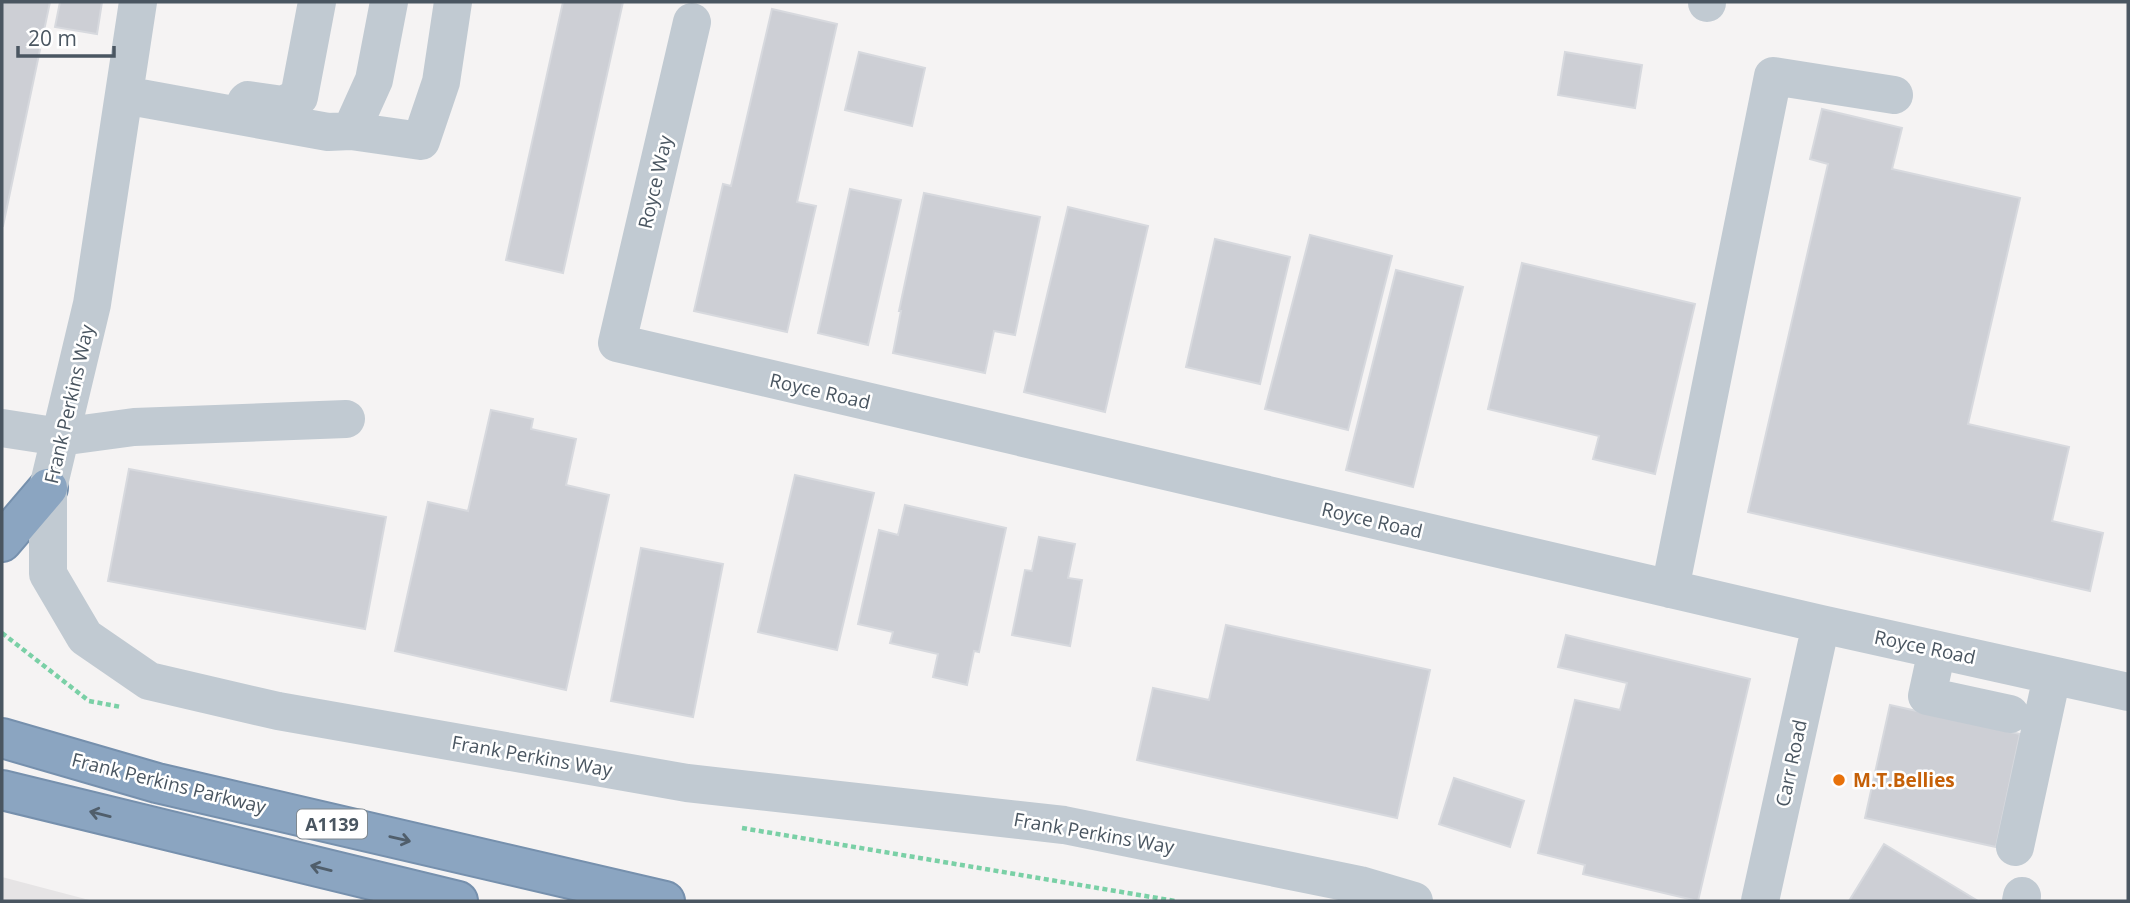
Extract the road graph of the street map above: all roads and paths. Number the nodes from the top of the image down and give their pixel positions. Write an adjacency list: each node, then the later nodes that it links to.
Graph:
1 (317, 2): 8 (street)
2 (388, 2): 9 (street)
3 (453, 2): 9 (street)
4 (141, 11): 6 (street, Frank Perkins Way)
5 (692, 22): 10 (street, Royce Way)
6 (124, 94): 8 (street); 13 (street, Frank Perkins Way)
7 (1894, 95): 16 (street)
8 (231, 115): 9 (street)
9 (351, 131)
10 (617, 343): 16 (street, Royce Road)
11 (346, 419): 13 (street)
12 (2, 428): 13 (street)
13 (60, 437): 14 (street, Frank Perkins Way)
14 (48, 488): 15 (highway); 27 (street, Frank Perkins Way)
15 (2, 542)
16 (1670, 589): 17 (street, Royce Road)
17 (1821, 624): 18 (street, Royce Road); 28 (street, Carr Road)
18 (1937, 650): 19 (street, Royce Road); 21 (street)
19 (2052, 676): 20 (street, Royce Road); 24 (street)
20 (2128, 692)
21 (2010, 714)
22 (2, 738): 26 (highway, Frank Perkins Parkway / A1139, one-way to 26)
23 (2, 790): 25 (highway, A1139, one-way to 23)
24 (2015, 847)
25 (458, 901)
26 (665, 901)
27 (1414, 901)
28 (1760, 901)

